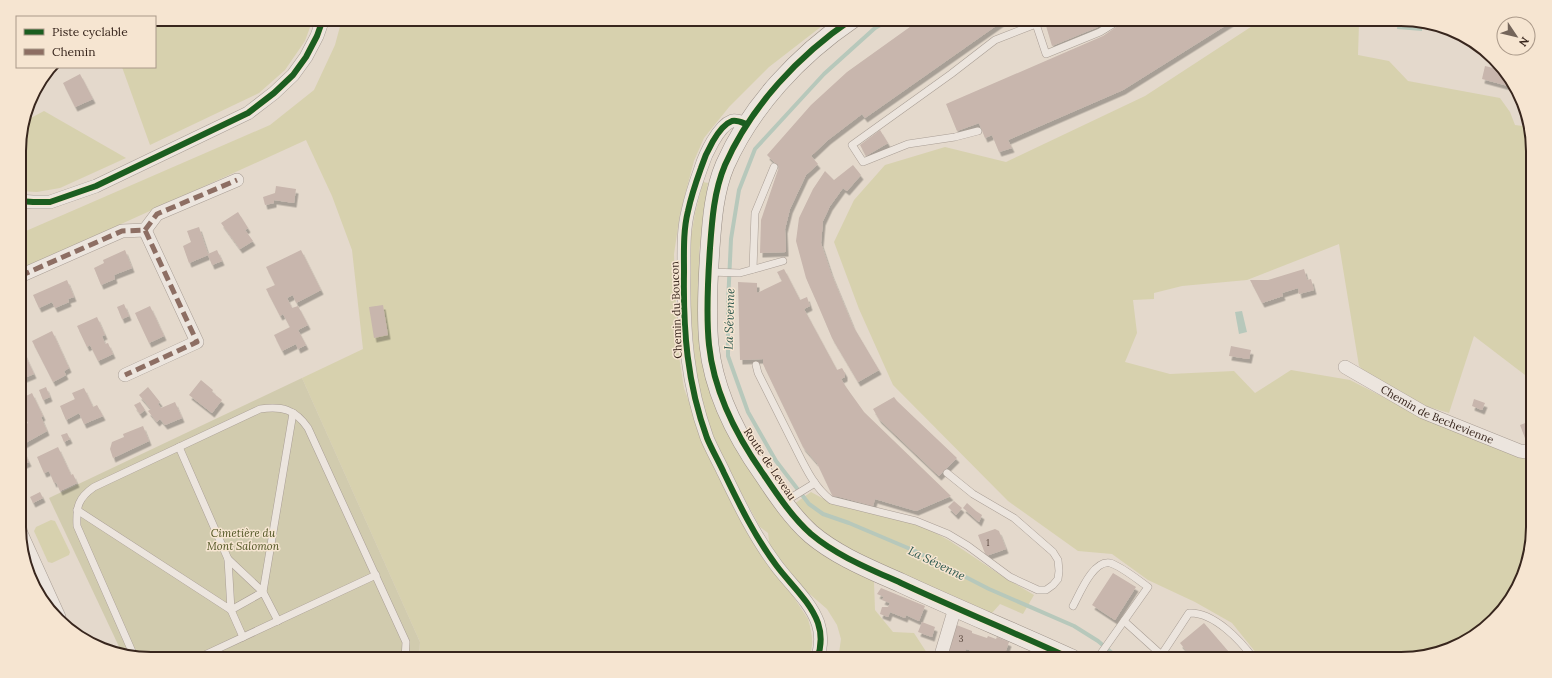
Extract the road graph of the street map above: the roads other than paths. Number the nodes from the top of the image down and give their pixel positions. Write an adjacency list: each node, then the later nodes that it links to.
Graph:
1 (321, 26): 10 (street)
2 (842, 26): 6 (street, Route de Leveau)
3 (1027, 26): 7 (lane)
4 (1037, 26): 5 (lane)
5 (1110, 26)
6 (746, 124): 14 (street, Route de Leveau); 40 (street, Chemin du Boucon)
7 (978, 131)
8 (774, 167): 13 (lane)
9 (237, 180): 11 (street)
10 (26, 202)
11 (145, 230): 15 (street); 18 (street)
12 (783, 261): 13 (lane)
13 (753, 269): 14 (lane)
14 (716, 272): 24 (street, Route de Leveau)
15 (26, 273)
16 (756, 365): 23 (lane)
17 (1345, 367): 21 (street, Chemin de Bechevienne)
18 (125, 375)
19 (293, 413): 20 (lane); 28 (lane); 29 (lane)
20 (179, 447): 25 (lane); 27 (lane)
21 (1526, 452)
22 (947, 473): 23 (lane)
23 (815, 483): 24 (lane)
24 (787, 500): 32 (street, Route de Leveau)
25 (77, 510): 33 (lane); 37 (lane)
26 (28, 549): 30 (street)
27 (228, 559): 29 (lane); 33 (lane)
28 (376, 575): 34 (lane); 39 (lane)
29 (263, 592): 33 (lane); 34 (lane)
30 (53, 604)
31 (1073, 606): 35 (lane)
32 (955, 608): 41 (street); 42 (street, Route de Leveau)
33 (231, 610): 36 (lane)
34 (278, 621): 36 (lane)
35 (1124, 621): 43 (lane); 44 (lane)
36 (243, 637): 38 (lane)
37 (132, 651)
38 (211, 652)
39 (405, 652)
40 (819, 652)
41 (942, 652)
42 (1056, 652)
43 (1103, 652)
44 (1159, 652)
45 (1166, 652): 46 (lane)
46 (1248, 652)

